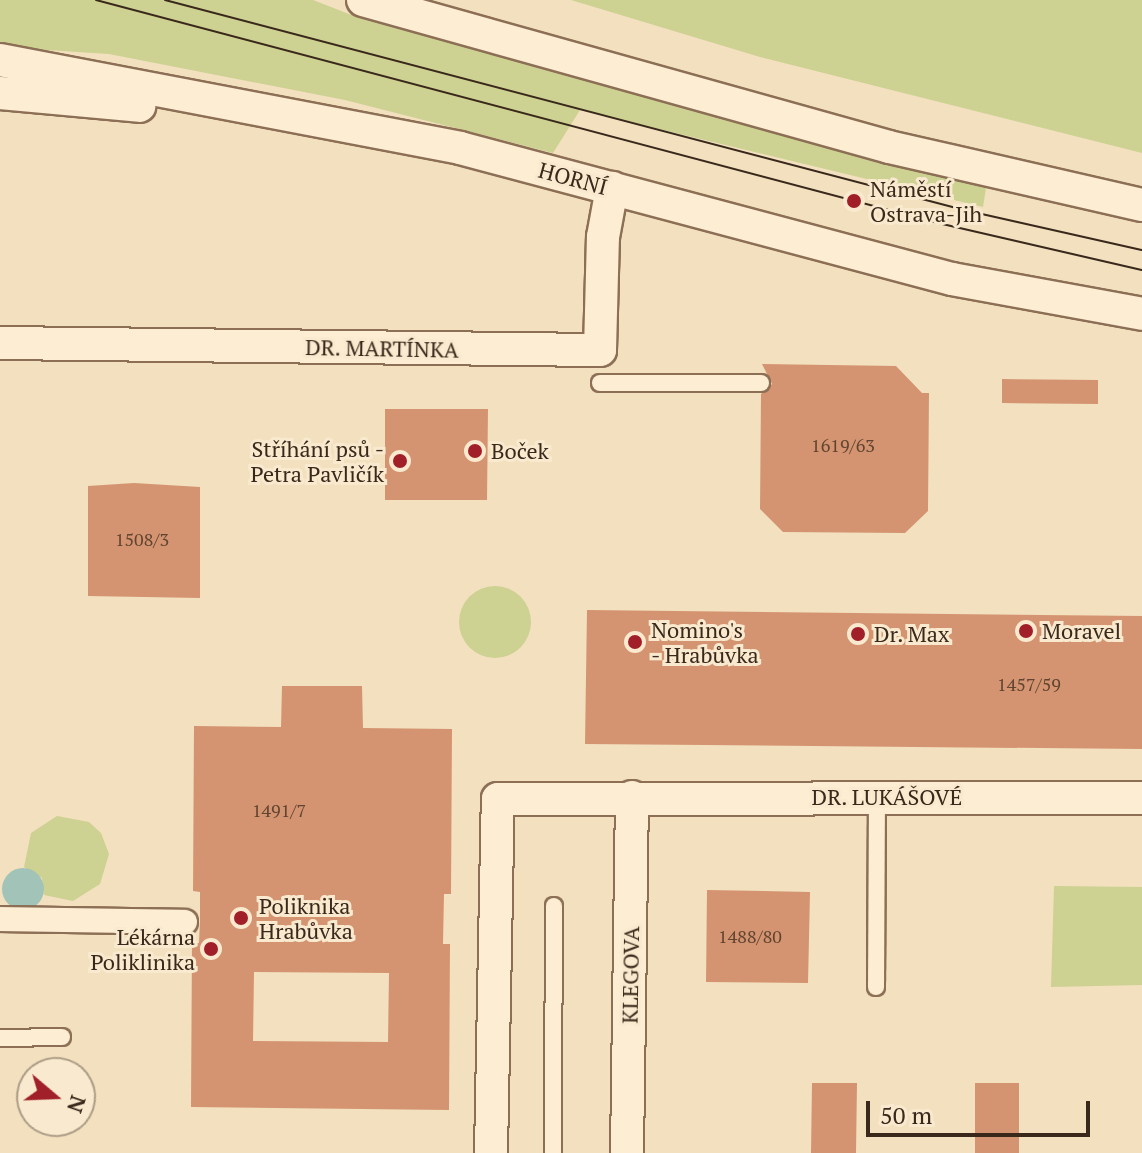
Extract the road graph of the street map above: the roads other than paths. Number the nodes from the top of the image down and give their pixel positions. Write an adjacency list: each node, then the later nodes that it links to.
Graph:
1 (363, 0): 3 (street)
2 (402, 0): 3 (street)
3 (482, 32): 8 (street)
4 (0, 60): 6 (street, HORNÍ)
5 (0, 93): 6 (street)
6 (266, 114): 7 (street, HORNÍ)
7 (612, 188): 9 (street, HORNÍ); 10 (street, DR. MARTÍNKA)
8 (1142, 205)
9 (1142, 314)
10 (0, 343)
11 (600, 383): 12 (lane)
12 (761, 383)
13 (632, 797): 14 (street, DR. LUKÁŠOVÉ); 22 (street, DR. LUKÁŠOVÉ); 24 (street, KLEGOVA)
14 (877, 797): 15 (street, DR. LUKÁŠOVÉ); 19 (lane)
15 (1142, 798)
16 (554, 906): 23 (lane)
17 (0, 919): 18 (street)
18 (185, 922)
19 (876, 987)
20 (62, 1037): 21 (lane)
21 (0, 1038)
22 (491, 1153)
23 (553, 1153)
24 (627, 1153)

